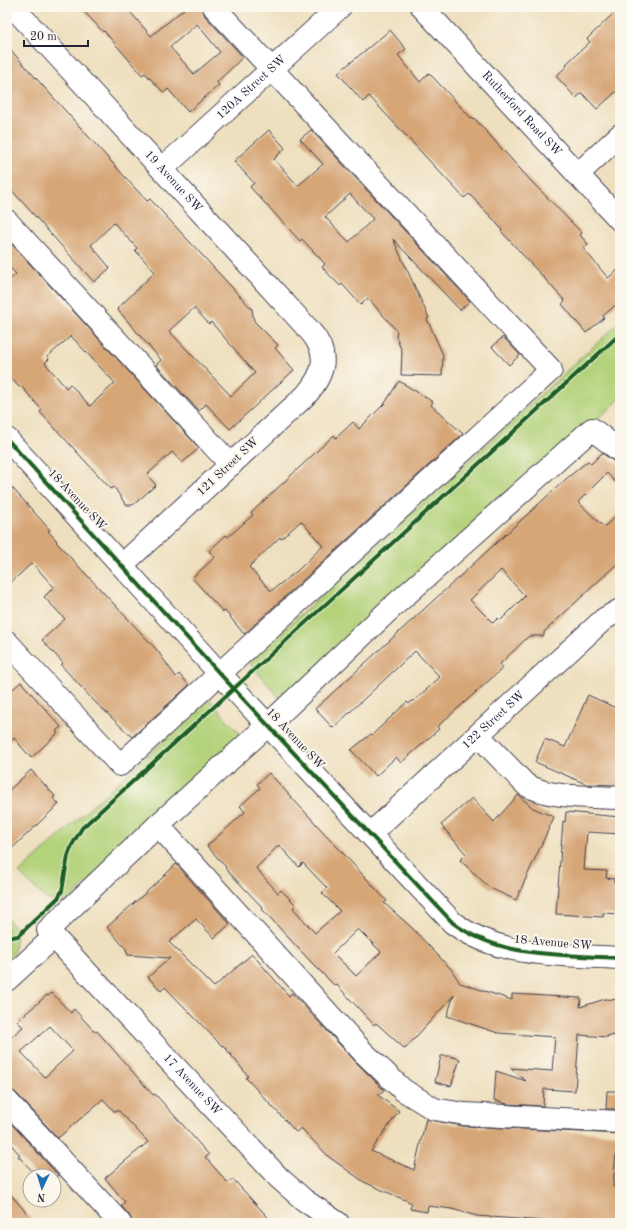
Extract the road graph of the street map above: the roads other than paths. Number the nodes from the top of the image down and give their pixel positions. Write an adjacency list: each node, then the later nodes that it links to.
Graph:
1 (13, 7): 7 (street, 19 Avenue SW)
2 (214, 7): 5 (street)
3 (340, 7): 5 (street, 120A Street SW)
4 (422, 7): 8 (street, Rutherford Road SW)
5 (272, 68): 7 (street, 120A Street SW); 18 (street)
6 (620, 135): 8 (street)
7 (162, 169): 11 (street, 19 Avenue SW)
8 (577, 174): 9 (street, Rutherford Road SW)
9 (620, 220)
10 (7, 221): 14 (street)
11 (323, 362): 14 (street, 121 Street SW)
12 (7, 439): 15 (street, 18 Avenue SW)
13 (620, 451): 19 (street)
14 (231, 465): 15 (street, 121 Street SW)
15 (122, 565): 18 (street, 18 Avenue SW)
16 (620, 610): 20 (street, 122 Street SW)
17 (7, 642): 18 (street)
18 (220, 674): 19 (street, 18 Avenue SW)
19 (268, 725): 22 (street); 23 (street, 18 Avenue SW)
20 (478, 734): 21 (street); 23 (street, 122 Street SW)
21 (620, 798)
22 (158, 825): 24 (street); 28 (street)
23 (370, 834): 25 (street, 18 Avenue SW)
24 (51, 934): 26 (street); 30 (street, 17 Avenue SW)
25 (620, 958)
26 (7, 980)
27 (7, 1102): 29 (street)
28 (620, 1122)
29 (120, 1223)
30 (338, 1223)

